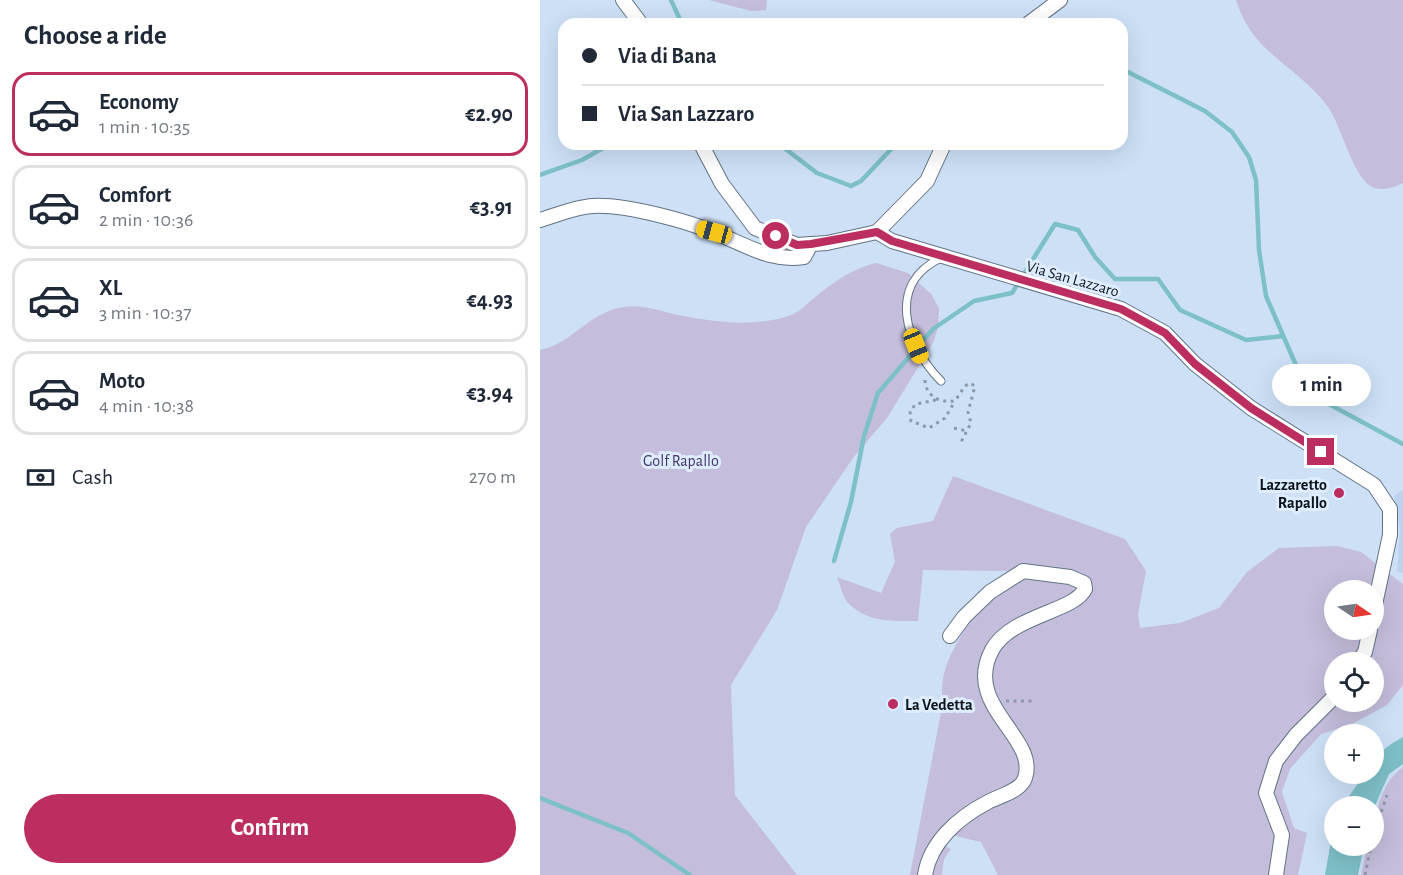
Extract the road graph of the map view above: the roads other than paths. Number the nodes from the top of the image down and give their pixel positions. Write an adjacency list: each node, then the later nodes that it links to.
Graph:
1 (623, 0): 3 (street)
2 (1060, 0): 4 (street)
3 (636, 18)
4 (1036, 18)
5 (704, 150): 9 (street)
6 (941, 150): 8 (street)
7 (540, 220): 9 (street)
8 (877, 232): 9 (street); 10 (street, Via San Lazzaro)
9 (811, 244)
10 (943, 256): 11 (lane); 12 (street, Via San Lazzaro)
11 (941, 381)
12 (1380, 580)
13 (950, 636): 15 (street)
14 (1324, 707): 16 (street)
15 (925, 875)
16 (1276, 875)

